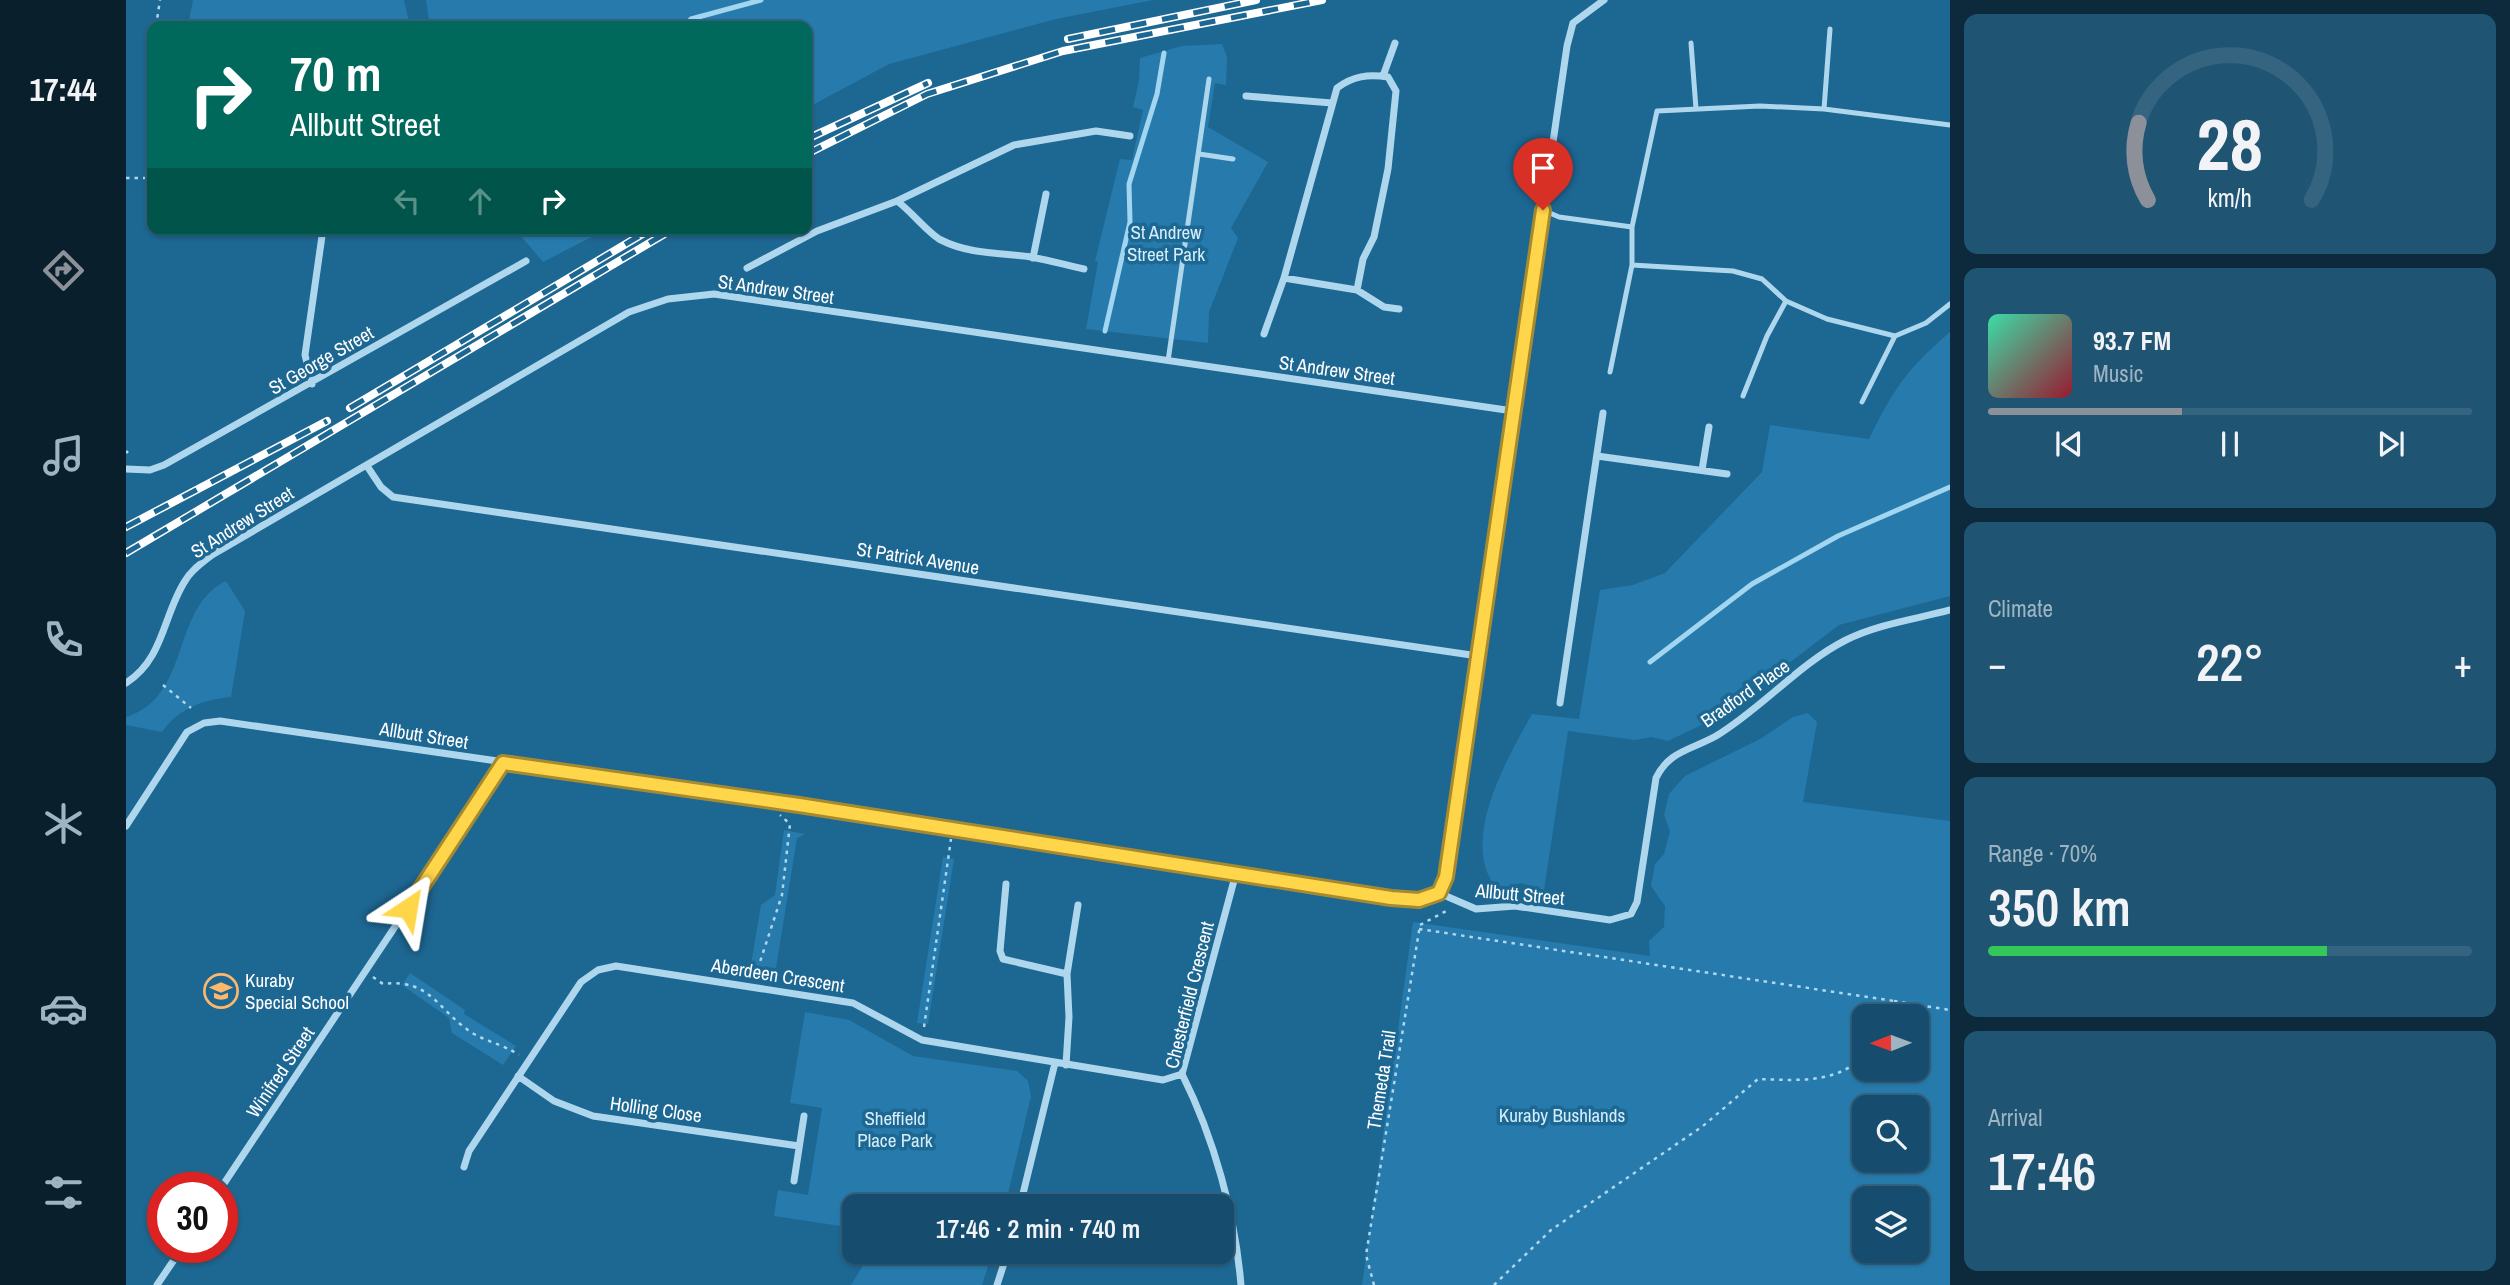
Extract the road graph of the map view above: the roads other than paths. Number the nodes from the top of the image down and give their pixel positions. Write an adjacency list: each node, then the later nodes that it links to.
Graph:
1 (1604, 0): 17 (street)
2 (1830, 29): 10 (lane)
3 (1691, 43): 9 (lane)
4 (1395, 44): 5 (street)
5 (1383, 76): 8 (street); 28 (street)
6 (1209, 79): 13 (lane)
7 (1246, 96): 8 (street)
8 (1332, 103): 27 (street)
9 (1696, 109): 10 (lane); 18 (lane)
10 (1824, 109): 11 (lane)
11 (1950, 125)
12 (1130, 136): 16 (street)
13 (1199, 154): 14 (lane); 34 (lane)
14 (1233, 159)
15 (1046, 194): 22 (street)
16 (897, 201): 19 (street); 22 (street)
17 (1543, 210): 18 (lane); 39 (street)
18 (1632, 226): 24 (lane)
19 (812, 233)
20 (808, 235): 25 (street)
21 (321, 236): 36 (street)
22 (1033, 258): 26 (street)
23 (526, 261): 36 (street, St George Street)
24 (1632, 265): 29 (lane); 35 (lane)
25 (747, 268)
26 (1084, 269)
27 (1284, 278): 28 (street); 32 (street)
28 (1357, 290): 31 (street)
29 (1786, 301): 33 (lane); 37 (lane)
30 (1950, 304): 33 (lane)
31 (1399, 309)
32 (1264, 334)
33 (1895, 336): 38 (lane)
34 (1168, 361): 39 (street, St Andrew Street); 43 (street, St Andrew Street)
35 (1610, 372)
36 (312, 384): 44 (street, St George Street)
37 (1742, 396)
38 (1862, 402)
39 (1513, 411): 48 (street)
40 (1603, 413): 42 (street)
41 (1709, 427): 45 (street)
42 (1597, 456): 45 (street); 50 (street)
43 (367, 466): 48 (street, St Patrick Avenue); 49 (street, St Andrew Street)
44 (126, 469)
45 (1703, 470): 46 (street)
46 (1727, 474)
47 (1950, 610): 57 (street, Bradford Place)
48 (1478, 656): 55 (street)
49 (126, 683)
50 (1560, 704)
51 (503, 763): 52 (street, Allbutt Street); 53 (street, Allbutt Street); 66 (street, Winifred Street)
52 (126, 826)
53 (1236, 873): 55 (street, Allbutt Street); 61 (street, Chesterfield Crescent)
54 (1006, 884): 58 (street)
55 (1439, 893): 57 (street, Allbutt Street)
56 (1078, 905): 58 (street)
57 (1631, 914)
58 (1067, 974): 60 (street)
59 (1055, 1063): 60 (street, Aberdeen Crescent); 62 (street, Aberdeen Crescent); 68 (street)
60 (1066, 1065): 61 (street, Aberdeen Crescent)
61 (1182, 1074): 73 (street, Chesterfield Crescent)
62 (518, 1076): 64 (street, Holling Close); 65 (street, Aberdeen Crescent)
63 (804, 1116): 64 (street)
64 (799, 1146): 67 (street)
65 (464, 1167)
66 (232, 1172)
67 (794, 1181)
68 (1023, 1194)
69 (172, 1263): 71 (street)
70 (1004, 1264): 72 (street)
71 (157, 1285)
72 (997, 1285)
73 (1241, 1285)

